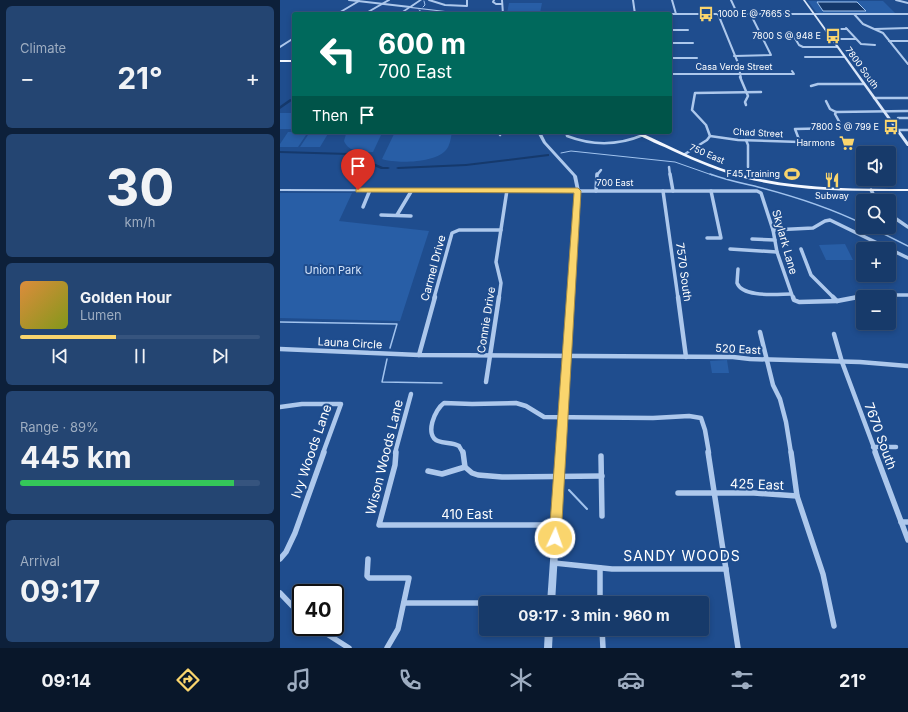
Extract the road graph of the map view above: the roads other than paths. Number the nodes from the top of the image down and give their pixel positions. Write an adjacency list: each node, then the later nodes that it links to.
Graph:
1 (349, 0): 13 (street)
2 (389, 0): 15 (street)
3 (421, 0): 18 (street)
4 (429, 0): 5 (street)
5 (467, 0)
6 (494, 0): 16 (street)
7 (502, 0): 16 (street)
8 (633, 0): 24 (street)
9 (672, 0): 26 (street)
10 (731, 0): 28 (street)
11 (804, 0): 30 (main road, 7800 South)
12 (896, 0): 14 (street)
13 (359, 1): 15 (street); 19 (street)
14 (908, 3): 17 (street)
15 (382, 4): 18 (street); 20 (street)
16 (502, 4): 23 (street)
17 (903, 6)
18 (410, 7): 21 (street); 22 (street)
19 (340, 12)
20 (368, 12)
21 (402, 12)
22 (446, 12)
23 (504, 12)
24 (635, 12)
25 (672, 14): 26 (street)
26 (676, 14): 27 (street)
27 (718, 14): 28 (street); 49 (street)
28 (738, 14): 29 (street)
29 (751, 14): 30 (street); 49 (street)
30 (814, 14): 31 (street); 37 (main road, 7800 South)
31 (854, 14): 32 (street); 34 (street)
32 (908, 14)
33 (908, 28): 34 (street)
34 (874, 29): 42 (street)
35 (672, 30): 36 (street)
36 (688, 30)
37 (825, 30): 40 (main road, 7800 South); 41 (street)
38 (793, 35): 48 (street)
39 (292, 39): 47 (street)
40 (832, 39): 41 (street); 48 (main road, 7800 South)
41 (857, 39): 46 (street)
42 (889, 41): 43 (street); 56 (street)
43 (908, 41)
44 (672, 43): 45 (street)
45 (692, 43)
46 (875, 45)
47 (280, 46)
48 (837, 47): 50 (main road, 7800 South)
49 (734, 56): 59 (street)
50 (844, 56): 51 (street); 60 (main road, 7800 South)
51 (805, 57)
52 (672, 58): 53 (street)
53 (697, 58)
54 (280, 60): 55 (main road)
55 (292, 60)
56 (908, 64)
57 (792, 71): 59 (street, Casa Verde Street)
58 (672, 74): 59 (street, Casa Verde Street)
59 (740, 74): 62 (street)
60 (864, 84): 61 (street); 64 (main road, 7800 South)
61 (811, 86)
62 (747, 92): 63 (street); 67 (street); 78 (street)
63 (761, 92)
64 (874, 98): 65 (street); 68 (main road, 7800 South)
65 (908, 98)
66 (826, 101): 70 (street)
67 (746, 104)
68 (883, 111): 69 (street); 70 (street); 73 (main road, 7800 South)
69 (908, 111)
70 (836, 112): 79 (street, Chad Street)
71 (898, 118): 72 (street)
72 (908, 118)
73 (897, 130): 74 (street); 80 (main road, 7800 South)
74 (908, 130)
75 (540, 134): 91 (street)
76 (566, 134): 77 (street)
77 (643, 135): 81 (main road, 750 East)
78 (710, 136): 79 (street, Chad Street); 81 (street)
79 (746, 140): 83 (street)
80 (908, 145)
81 (685, 154): 89 (main road, 750 East)
82 (669, 167): 94 (street)
83 (748, 167)
84 (601, 170): 92 (street)
85 (280, 190): 86 (street, 700 East)
86 (370, 190): 87 (street, 700 East); 98 (street)
87 (412, 190): 88 (street, 700 East); 100 (street)
88 (507, 190): 91 (street, 700 East); 104 (street, Connie Drive)
89 (871, 190): 90 (main road); 97 (street)
90 (908, 190)
91 (578, 191): 92 (street, 700 East); 122 (street)
92 (596, 191): 93 (street, 700 East)
93 (663, 191): 94 (street, 700 East); 123 (street, 7570 South)
94 (673, 191): 95 (street, 700 East)
95 (711, 191): 96 (street, 700 East); 106 (street)
96 (758, 191): 105 (street, Skylark Lane)
97 (873, 194)
98 (363, 207)
99 (382, 215): 100 (street)
100 (397, 215): 101 (street)
101 (411, 216)
102 (896, 219): 103 (street)
103 (908, 227)
104 (501, 230): 120 (street, Carmel Drive); 121 (street, Connie Drive)
105 (773, 230): 108 (street, Skylark Lane); 112 (street)
106 (707, 238)
107 (752, 239): 108 (street)
108 (775, 240): 111 (street, Skylark Lane)
109 (730, 249): 111 (street)
110 (801, 249): 116 (street)
111 (777, 252): 114 (street, Skylark Lane)
112 (908, 258)
113 (738, 269): 114 (street)
114 (791, 294): 116 (street, Skylark Lane)
115 (908, 295): 116 (street)
116 (837, 301)
117 (760, 332): 124 (street)
118 (834, 334): 125 (street, 7670 South)
119 (280, 349): 120 (street, Launa Circle)
120 (419, 355): 121 (street, Launa Circle)
121 (490, 355): 122 (street, 520 East); 127 (street, Connie Drive)
122 (567, 355): 123 (street, 520 East); 130 (street)
123 (686, 357): 124 (street, 520 East)
124 (767, 359): 125 (street, 520 East); 140 (street)
125 (842, 362): 126 (street, 520 East); 131 (street, 7670 South)
126 (908, 366)
127 (486, 382)
128 (411, 394): 145 (street, Wison Woods Lane)
129 (280, 407): 147 (street, Ivy Woods Lane)
130 (563, 417): 134 (street); 137 (street); 139 (street)
131 (873, 447): 132 (street); 142 (street, 7670 South)
132 (896, 447)
133 (601, 456): 136 (street)
134 (465, 467): 135 (street); 137 (street)
135 (428, 471)
136 (602, 476): 137 (street); 141 (street)
137 (559, 477): 144 (street)
138 (678, 493): 139 (street, 425 East)
139 (715, 493): 140 (street, 425 East); 151 (street)
140 (797, 496): 158 (street)
141 (602, 516)
142 (901, 522): 143 (street); 146 (street, 7670 South)
143 (908, 522)
144 (556, 524): 145 (street, 410 East); 149 (street)
145 (379, 525)
146 (908, 540)
147 (280, 559)
148 (368, 559): 155 (street)
149 (554, 563): 150 (street); 153 (street)
150 (600, 568): 151 (street); 154 (street)
151 (726, 569): 166 (street)
152 (280, 593): 157 (street)
153 (552, 596)
154 (600, 596)
155 (404, 603): 156 (street); 163 (street)
156 (479, 604)
157 (292, 605)
158 (834, 626)
159 (330, 636): 162 (street)
160 (549, 636): 164 (street)
161 (602, 636): 165 (street)
162 (349, 648)
163 (387, 648)
164 (548, 648)
165 (603, 648)
166 (738, 648)

